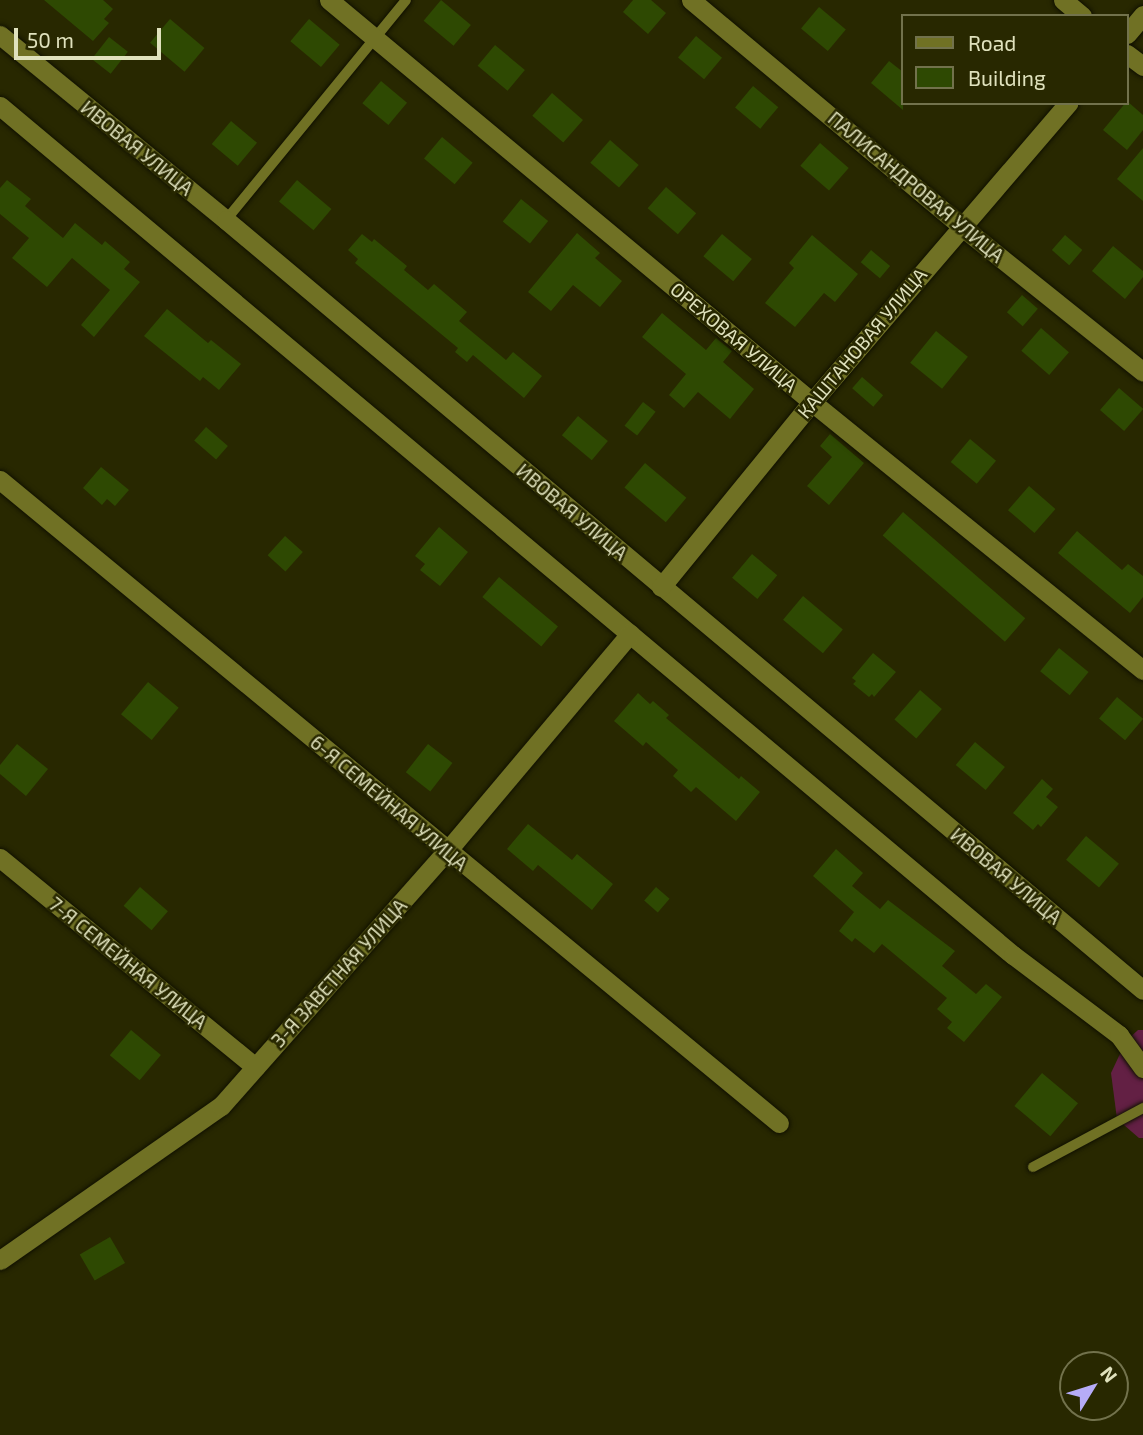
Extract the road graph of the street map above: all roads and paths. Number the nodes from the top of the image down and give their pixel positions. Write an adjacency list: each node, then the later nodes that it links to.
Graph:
1 (329, 0): 9 (street, ОРЕХОВАЯ УЛИЦА)
2 (406, 0): 9 (lane)
3 (691, 0): 13 (street, ПАЛИСАНДРОВАЯ УЛИЦА)
4 (1063, 0): 5 (street)
5 (1080, 14)
6 (1143, 15): 7 (street)
7 (1129, 32)
8 (0, 35): 12 (street, ИВОВАЯ УЛИЦА)
9 (375, 38): 12 (lane); 15 (street, ОРЕХОВАЯ УЛИЦА)
10 (1066, 105): 13 (street, КАШТАНОВАЯ УЛИЦА)
11 (0, 106): 18 (street)
12 (226, 220): 17 (street, ИВОВАЯ УЛИЦА)
13 (961, 226): 14 (street, ПАЛИСАНДРОВАЯ УЛИЦА); 15 (street, КАШТАНОВАЯ УЛИЦА)
14 (1143, 372)
15 (811, 402): 17 (street, КАШТАНОВАЯ УЛИЦА); 19 (street, ОРЕХОВАЯ УЛИЦА)
16 (0, 480): 20 (street, 6-Я СЕМЕЙНАЯ УЛИЦА)
17 (661, 587): 22 (street, ИВОВАЯ УЛИЦА)
18 (630, 634): 20 (street, 3-Я ЗАВЕТНАЯ УЛИЦА); 24 (street)
19 (1143, 670)
20 (447, 851): 23 (street, 3-Я ЗАВЕТНАЯ УЛИЦА); 26 (street, 6-Я СЕМЕЙНАЯ УЛИЦА)
21 (0, 858): 23 (street, 7-Я СЕМЕЙНАЯ УЛИЦА)
22 (1143, 990)
23 (255, 1067): 28 (street, 3-Я ЗАВЕТНАЯ УЛИЦА)
24 (1143, 1068)
25 (1143, 1108): 27 (lane)
26 (779, 1123)
27 (1033, 1167)
28 (1, 1258)

